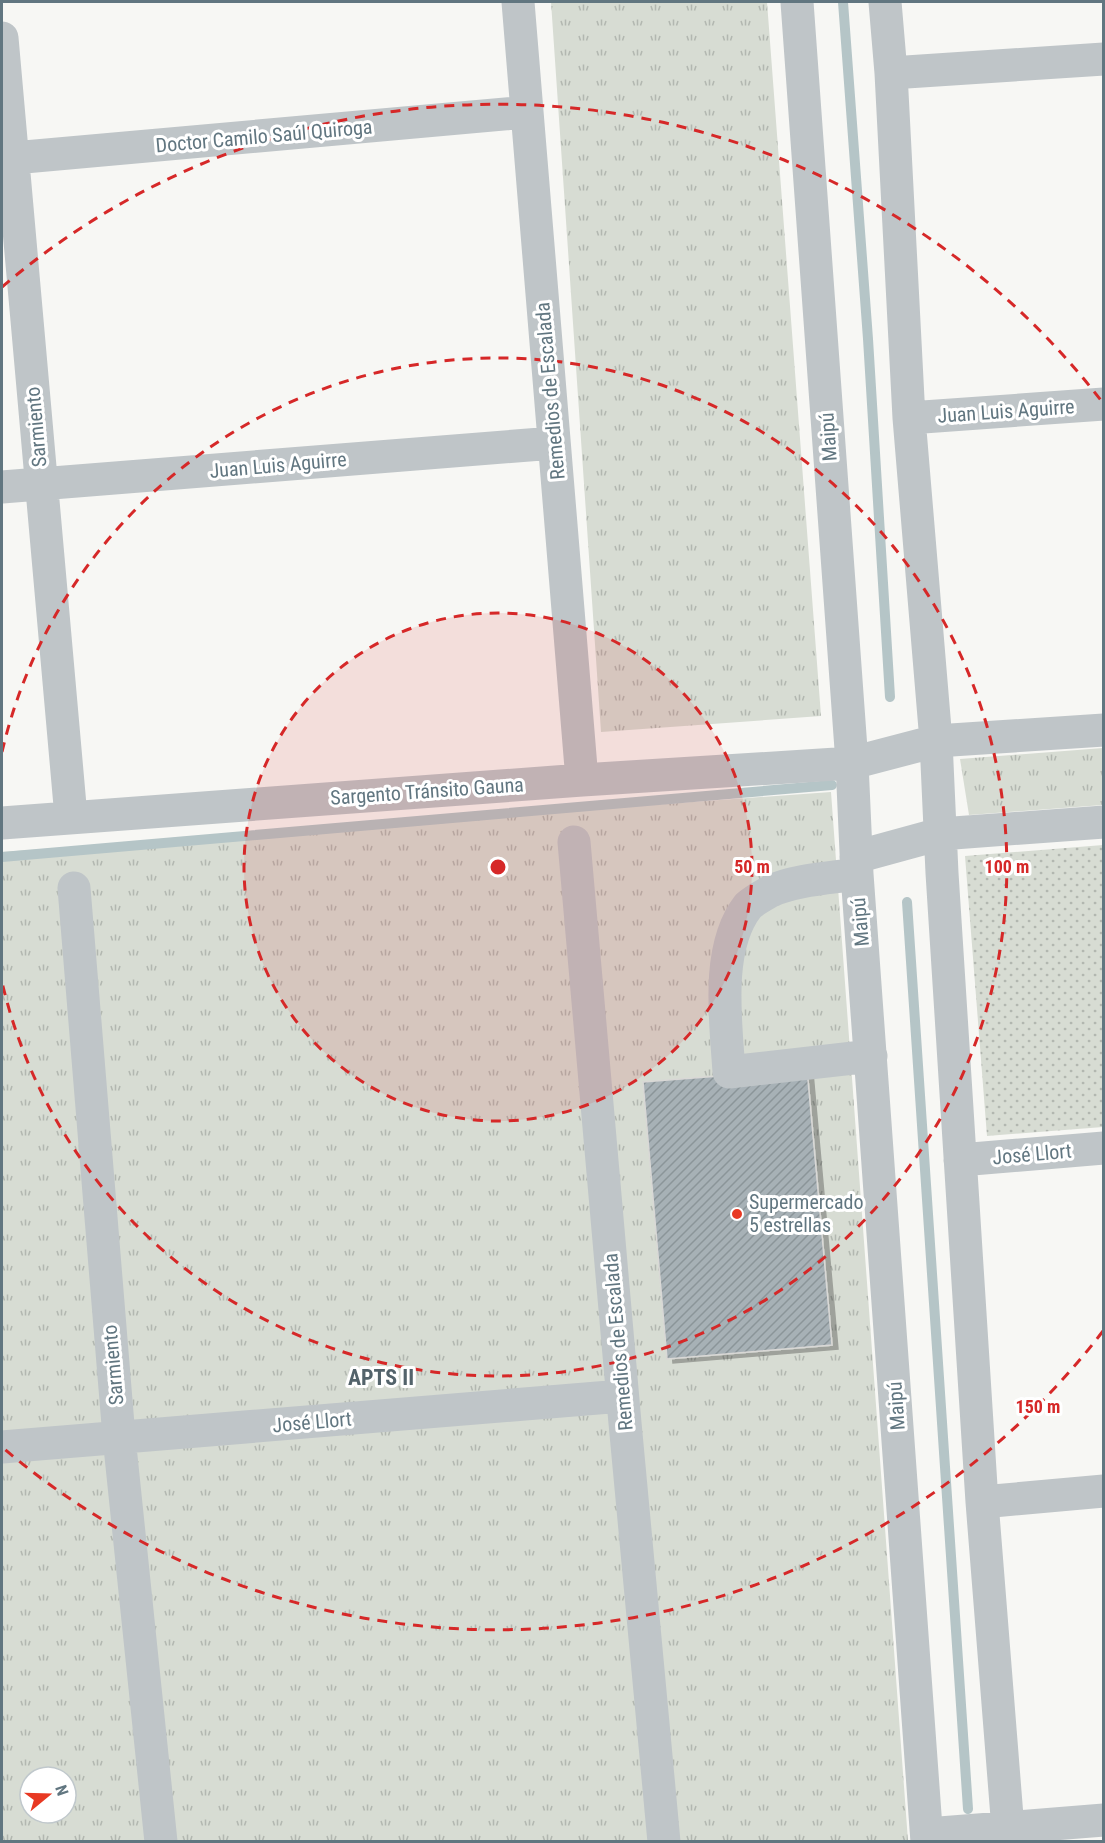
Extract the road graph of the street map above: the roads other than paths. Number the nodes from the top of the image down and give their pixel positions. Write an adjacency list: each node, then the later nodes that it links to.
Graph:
1 (518, 2): 7 (street, Remedios de Escalada)
2 (796, 2): 16 (street, Maipú)
3 (885, 2): 6 (street)
4 (2, 38): 8 (street, Sarmiento)
5 (1104, 59): 6 (street)
6 (891, 73): 10 (street)
7 (527, 112): 8 (street, Doctor Camilo Saúl Quiroga); 11 (street, Remedios de Escalada)
8 (7, 159): 12 (street, Sarmiento)
9 (1104, 404): 10 (street, Juan Luis Aguirre)
10 (909, 418): 15 (street)
11 (554, 443): 12 (street, Juan Luis Aguirre); 17 (street, Remedios de Escalada)
12 (41, 484): 13 (street, Juan Luis Aguirre); 18 (street, Sarmiento)
13 (2, 487)
14 (1104, 730): 15 (street)
15 (936, 741): 16 (street, Sargento Tránsito Gauna); 21 (street)
16 (852, 763): 17 (street, Sargento Tránsito Gauna); 23 (street, Maipú)
17 (582, 780): 18 (street, Sargento Tránsito Gauna)
18 (71, 817): 20 (street, Sargento Tránsito Gauna)
19 (1104, 822): 21 (street)
20 (2, 823)
21 (940, 834): 23 (street); 27 (street)
22 (573, 842): 28 (street, Remedios de Escalada)
23 (856, 865): 25 (street, Maipú); 25 (street)
24 (74, 888): 29 (street, Sarmiento)
25 (871, 1056): 35 (street, Maipú)
26 (1104, 1148): 27 (street, José Llort)
27 (960, 1160): 32 (street)
28 (622, 1396): 29 (street, José Llort); 37 (street, Remedios de Escalada)
29 (119, 1437): 30 (street, José Llort); 36 (street, Sarmiento)
30 (2, 1447)
31 (1104, 1491): 32 (street)
32 (982, 1502): 34 (street)
33 (1104, 1820): 34 (street)
34 (1009, 1834): 35 (street)
35 (927, 1838)
36 (161, 1842)
37 (664, 1842)

